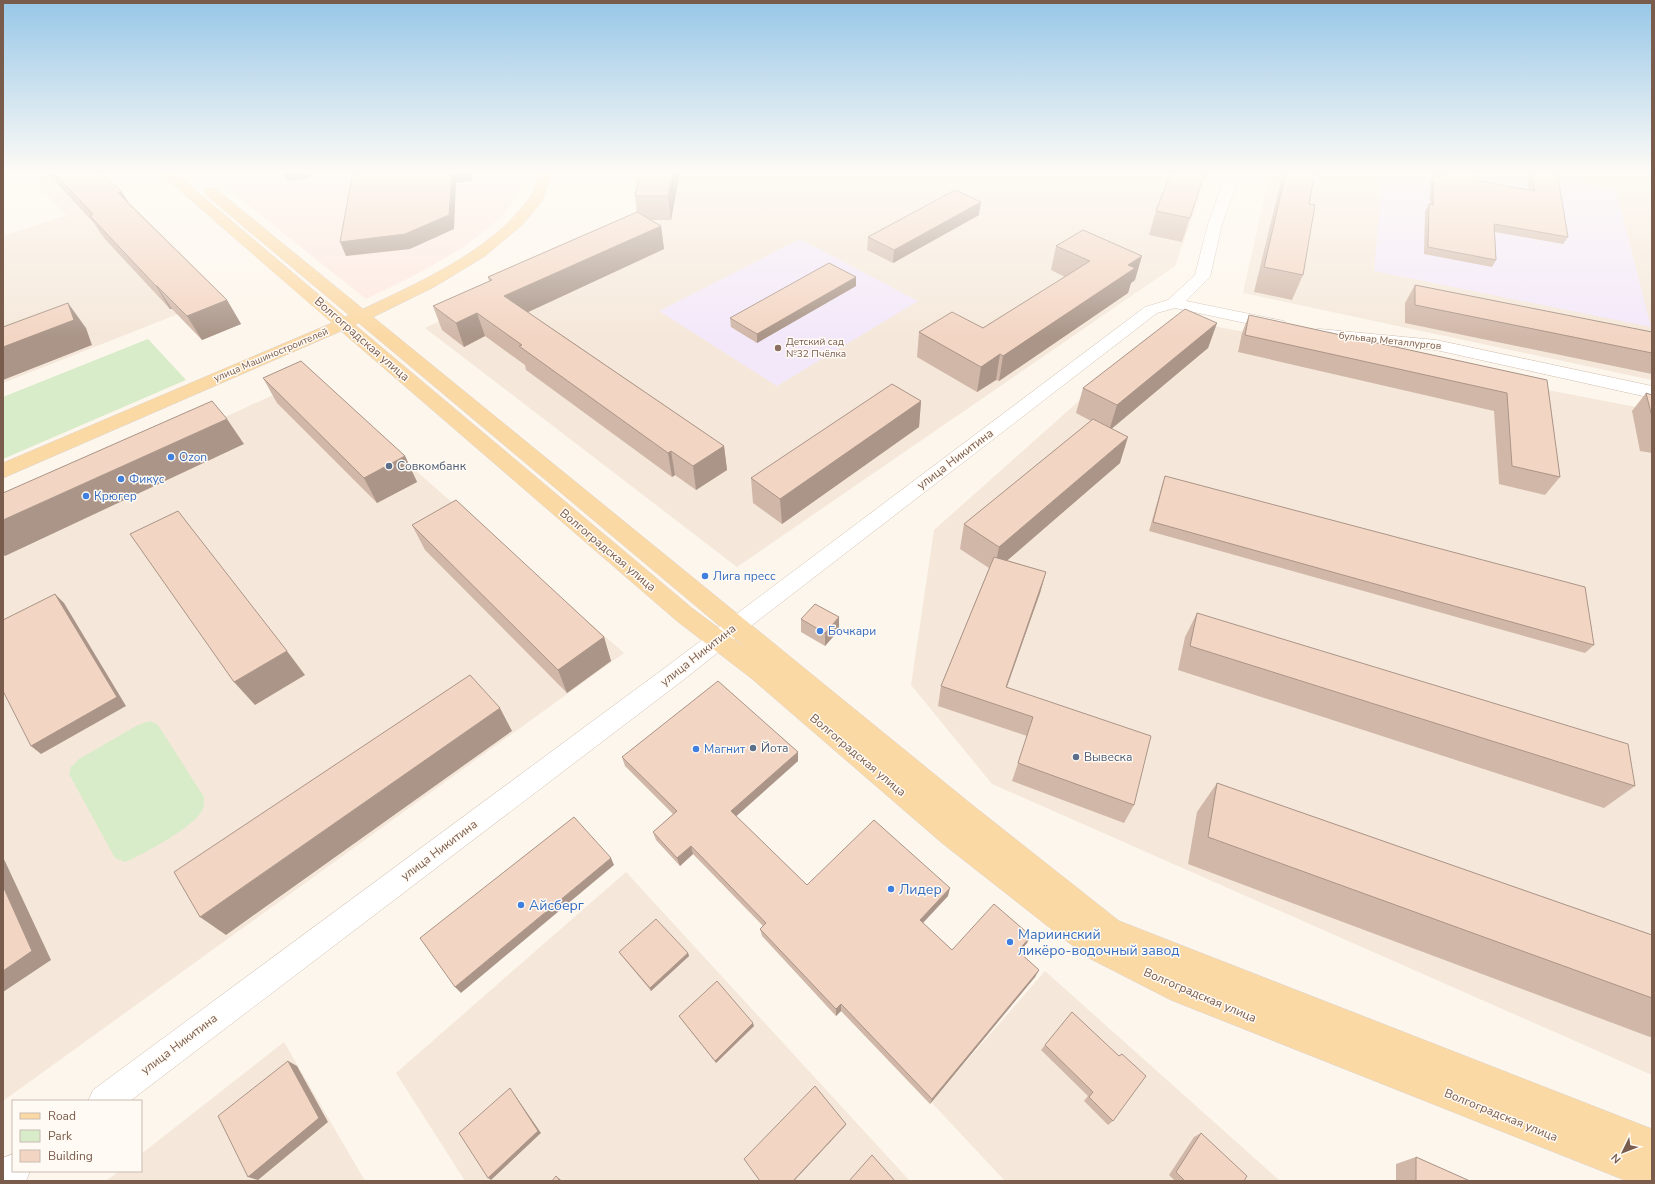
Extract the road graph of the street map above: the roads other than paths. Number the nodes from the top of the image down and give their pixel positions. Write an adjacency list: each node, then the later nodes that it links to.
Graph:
1 (233, 227): 7 (main road, Волгоградская улица)
2 (249, 227): 7 (main road)
3 (497, 227): 7 (main road)
4 (511, 227): 7 (main road, улица Машиностроителей)
5 (1214, 227): 6 (street, улица Никитина)
6 (1174, 303): 8 (street, бульвар Металлургов); 11 (street, улица Никитина)
7 (349, 317): 9 (main road); 10 (main road, улица Машиностроителей); 11 (main road, Волгоградская улица)
8 (1652, 392)
9 (3, 459)
10 (3, 471)
11 (727, 633): 12 (street, улица Никитина); 13 (main road); 15 (main road, Волгоградская улица)
12 (105, 1100)
13 (1652, 1146)
14 (12, 1171): 16 (street)
15 (1652, 1174)
16 (3, 1178)

